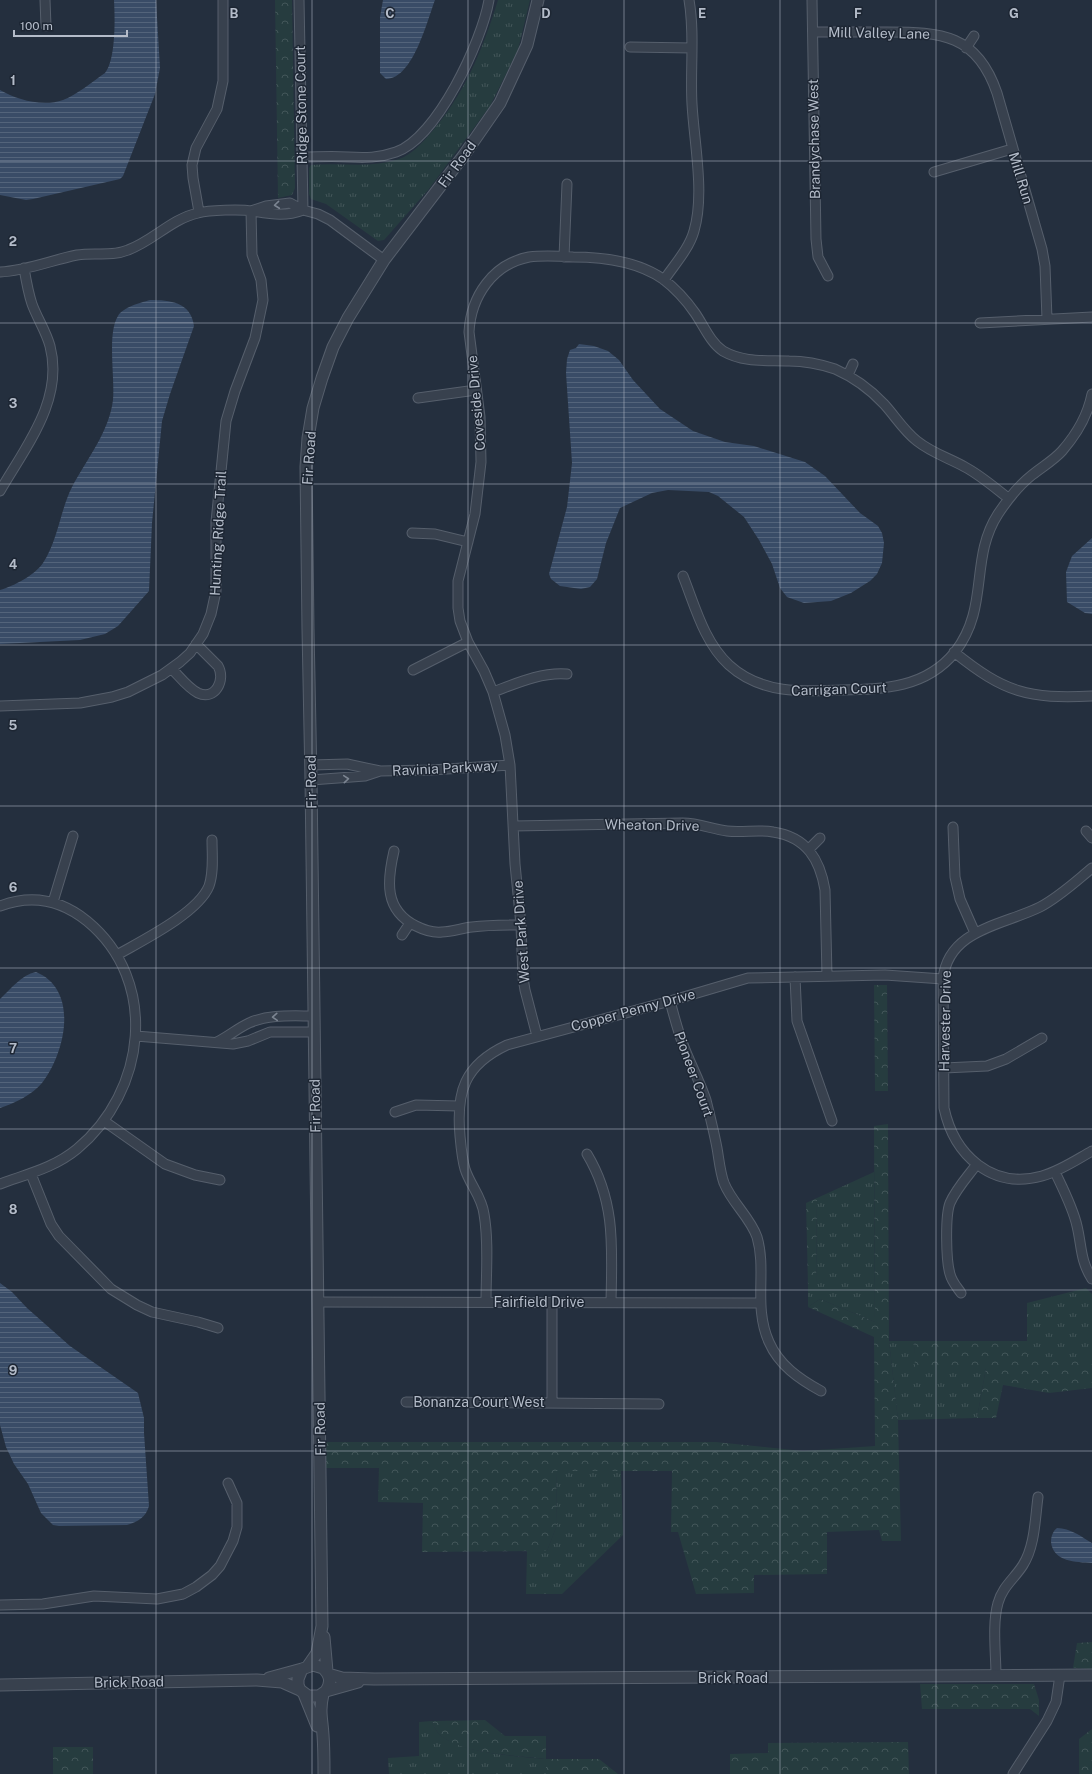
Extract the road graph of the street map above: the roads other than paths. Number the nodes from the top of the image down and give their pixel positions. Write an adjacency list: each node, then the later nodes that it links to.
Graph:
1 (46, 0): 8 (street)
2 (223, 0): 20 (street)
3 (299, 0): 15 (street, Ridge Stone Court)
4 (489, 0): 15 (street)
5 (538, 0): 22 (street, Fir Road)
6 (688, 0): 12 (street)
7 (812, 0): 9 (street, Brandychase West)
8 (46, 26)
9 (813, 32): 13 (street, Mill Valley Lane); 25 (street, Brandychase West)
10 (974, 36): 13 (street)
11 (630, 47): 12 (street)
12 (692, 48): 26 (street)
13 (966, 48): 14 (street, Mill Run)
14 (1012, 149): 16 (street); 28 (street, Mill Run)
15 (302, 157): 18 (street, Ridge Stone Court)
16 (934, 172)
17 (567, 184): 21 (street)
18 (303, 210): 19 (street); 22 (street)
19 (251, 211): 20 (street); 41 (street, Hunting Ridge Trail)
20 (199, 212): 23 (street)
21 (564, 256): 26 (street, Coveside Drive); 32 (street, Coveside Drive)
22 (384, 260): 49 (street, Fir Road)
23 (24, 268): 24 (street); 35 (street)
24 (0, 272)
25 (828, 276)
26 (664, 280): 31 (street, Coveside Drive)
27 (1092, 318): 28 (street)
28 (1047, 319): 29 (street)
29 (980, 323)
30 (853, 364): 31 (street)
31 (848, 375): 36 (street, Coveside Drive)
32 (476, 390): 34 (street); 38 (street, Coveside Drive)
33 (1092, 394): 36 (street, Carrigan Court)
34 (418, 398)
35 (0, 491)
36 (1008, 498): 42 (street, Carrigan Court)
37 (412, 533): 38 (street)
38 (468, 542): 40 (street, Coveside Drive)
39 (683, 576): 42 (street, Carrigan Court)
40 (468, 642): 44 (street); 46 (street, Coveside Drive)
41 (196, 644): 43 (street, Hunting Ridge Trail); 43 (street)
42 (954, 652): 47 (street)
43 (172, 669): 48 (street, Hunting Ridge Trail)
44 (413, 670)
45 (567, 674): 46 (street)
46 (493, 692): 50 (street, Coveside Drive)
47 (1092, 696)
48 (0, 706)
49 (311, 765): 51 (street); 52 (street, Fir Road)
50 (510, 765): 51 (street, Ravinia Parkway); 53 (street, Coveside Drive)
51 (380, 771): 52 (street, one-way to 51)
52 (312, 780): 72 (street, Fir Road)
53 (513, 826): 58 (street, Wheaton Drive); 64 (street, West Park Drive)
54 (953, 827): 65 (street)
55 (73, 836): 61 (street)
56 (820, 838): 58 (street)
57 (212, 840): 67 (street)
58 (809, 849): 68 (street)
59 (394, 851): 63 (street)
60 (1092, 868): 65 (street, Harvester Drive)
61 (53, 902): 62 (street); 67 (street)
62 (0, 906)
63 (410, 923): 64 (street); 66 (street)
64 (521, 925): 75 (street, West Park Drive)
65 (975, 933): 70 (street, Harvester Drive)
66 (402, 935)
67 (117, 955): 74 (street)
68 (827, 976): 69 (street, Copper Penny Drive); 70 (street, Copper Penny Drive)
69 (795, 977): 71 (street, Copper Penny Drive); 82 (street)
70 (943, 979): 78 (street, Harvester Drive)
71 (670, 1001): 75 (street, Copper Penny Drive); 96 (street, Pioneer Court)
72 (314, 1016): 73 (street, Fir Road); 77 (street, one-way to 77)
73 (314, 1032): 77 (street); 92 (street, Fir Road)
74 (136, 1036): 77 (street); 81 (street)
75 (537, 1036): 79 (street, Copper Penny Drive)
76 (1042, 1038): 78 (street)
77 (216, 1042)
78 (944, 1068): 85 (street, Harvester Drive)
79 (459, 1106): 80 (street); 93 (street, Copper Penny Drive)
80 (395, 1112)
81 (104, 1121): 87 (street); 88 (street)
82 (832, 1121)
83 (1092, 1151): 86 (street, Harvester Drive)
84 (587, 1154): 95 (street)
85 (976, 1164): 86 (street, Harvester Drive); 91 (street)
86 (1055, 1172): 90 (street)
87 (31, 1174): 89 (street); 97 (street)
88 (220, 1180)
89 (0, 1184)
90 (1092, 1279)
91 (961, 1293)
92 (319, 1302): 93 (street, Fairfield Drive); 105 (street, Fir Road)
93 (486, 1302): 94 (street, Fairfield Drive)
94 (552, 1302): 95 (street, Fairfield Drive); 100 (street)
95 (611, 1302): 96 (street, Fairfield Drive)
96 (760, 1303): 98 (street, Pioneer Court)
97 (218, 1328)
98 (821, 1391)
99 (406, 1402): 100 (street, Bonanza Court West)
100 (552, 1403): 101 (street, Bonanza Court West)
101 (660, 1404)
102 (228, 1483): 104 (street)
103 (1038, 1497): 110 (street)
104 (0, 1605)
105 (322, 1626): 106 (street, Fir Road); 107 (street, Fir Road)
106 (305, 1668): 107 (street); 112 (street, Brick Road); 114 (street)
107 (327, 1672): 111 (street, Brick Road); 115 (street)
108 (1060, 1675): 109 (street, Brick Road); 110 (street, Brick Road); 118 (street)
109 (1092, 1675)
110 (996, 1676): 111 (street, Brick Road)
111 (374, 1679): 115 (street, Brick Road)
112 (257, 1680): 113 (street, Brick Road); 114 (street, Brick Road)
113 (0, 1684)
114 (302, 1692): 115 (street); 116 (street)
115 (325, 1692): 116 (street)
116 (324, 1750): 117 (street)
117 (324, 1774)
118 (1013, 1774)

